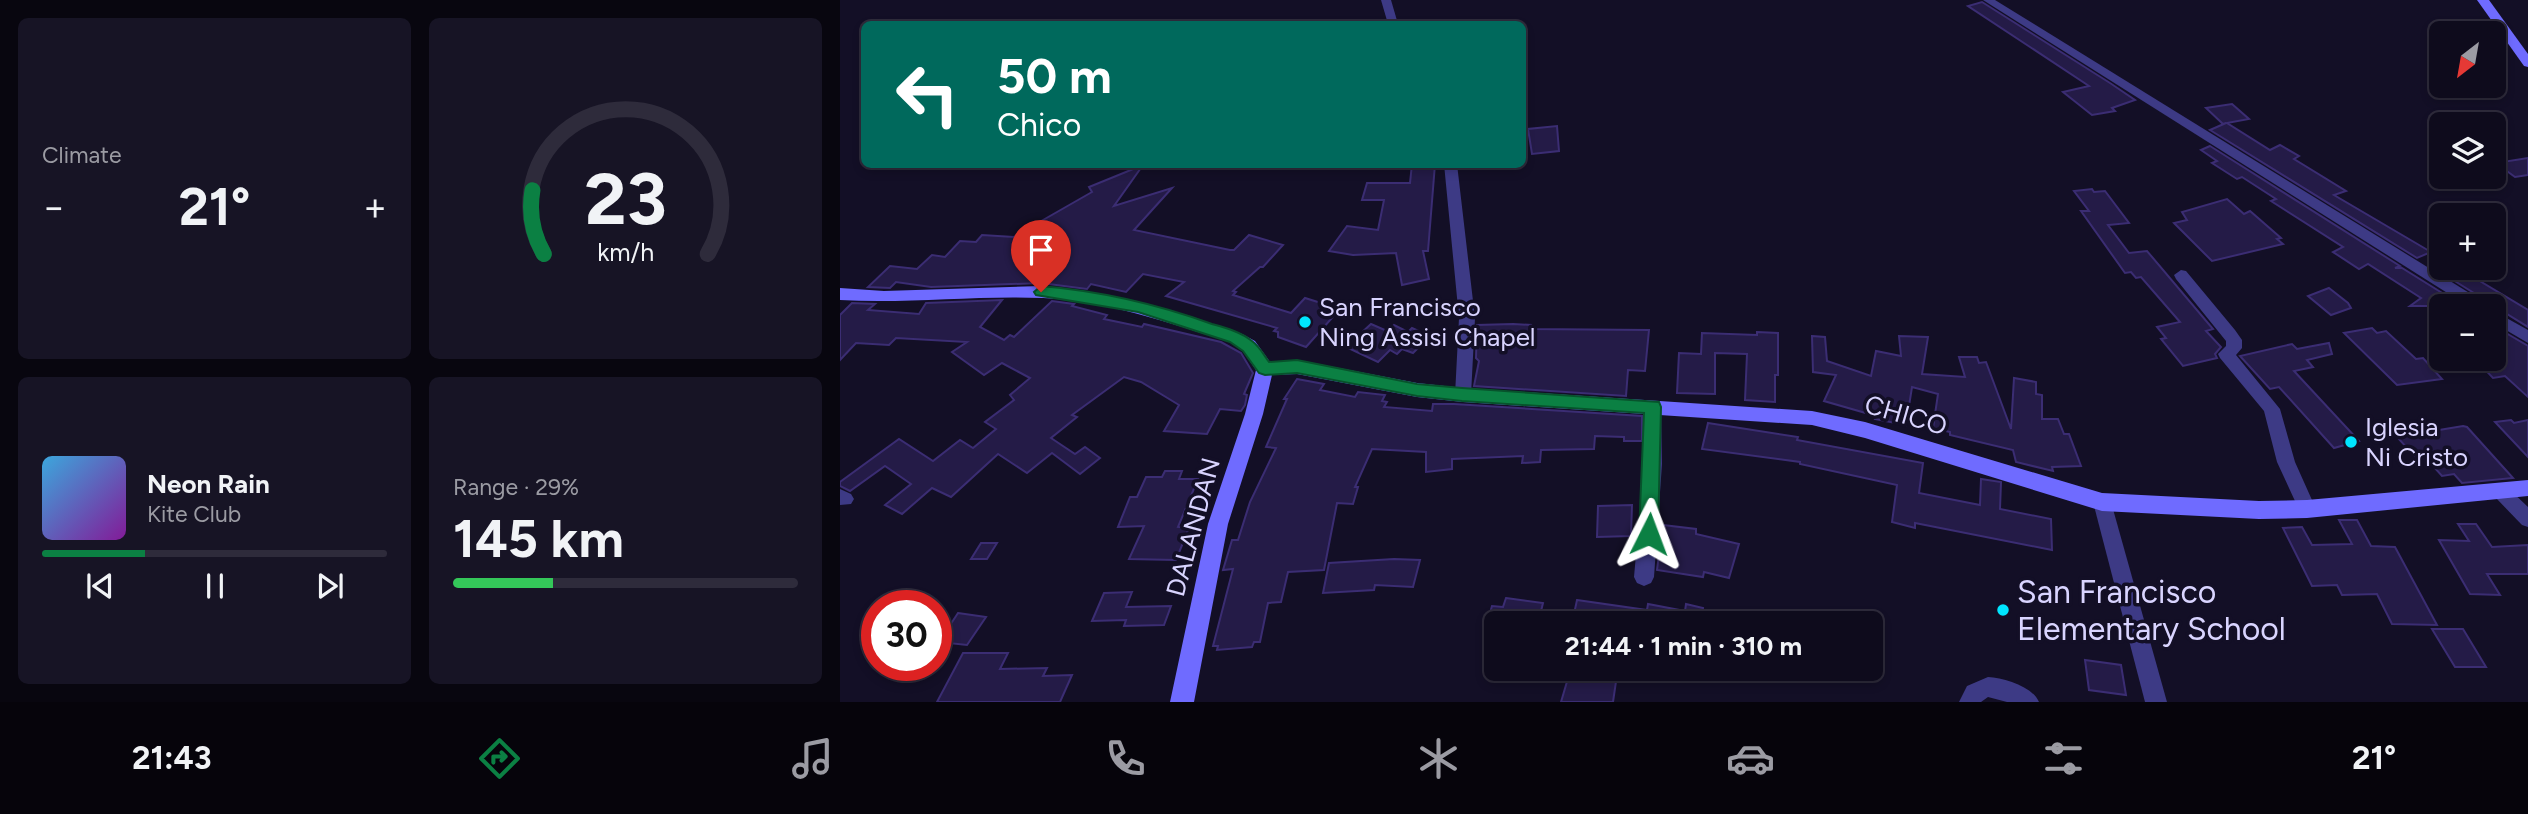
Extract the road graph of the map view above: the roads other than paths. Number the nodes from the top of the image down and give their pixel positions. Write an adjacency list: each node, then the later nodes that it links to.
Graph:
1 (1386, 0): 4 (street)
2 (1988, 0): 9 (street)
3 (2483, 0): 5 (street)
4 (1392, 21)
5 (2528, 63)
6 (1450, 168): 13 (street)
7 (2181, 275): 18 (street)
8 (840, 294): 12 (street)
9 (2460, 294)
10 (2506, 323): 11 (street)
11 (2528, 337)
12 (1265, 369): 13 (street, CHICO); 21 (street, DALANDAN)
13 (1462, 395): 14 (street, CHICO)
14 (1653, 407): 17 (street, CHICO); 20 (street)
15 (2528, 488): 16 (street, CHICO)
16 (2501, 492): 18 (street, CHICO); 19 (street)
17 (2102, 502): 18 (street, CHICO); 24 (street)
18 (2307, 509)
19 (2528, 519)
20 (1643, 577)
21 (1182, 702)
22 (1970, 702): 23 (street)
23 (2028, 702)
24 (2156, 702)

